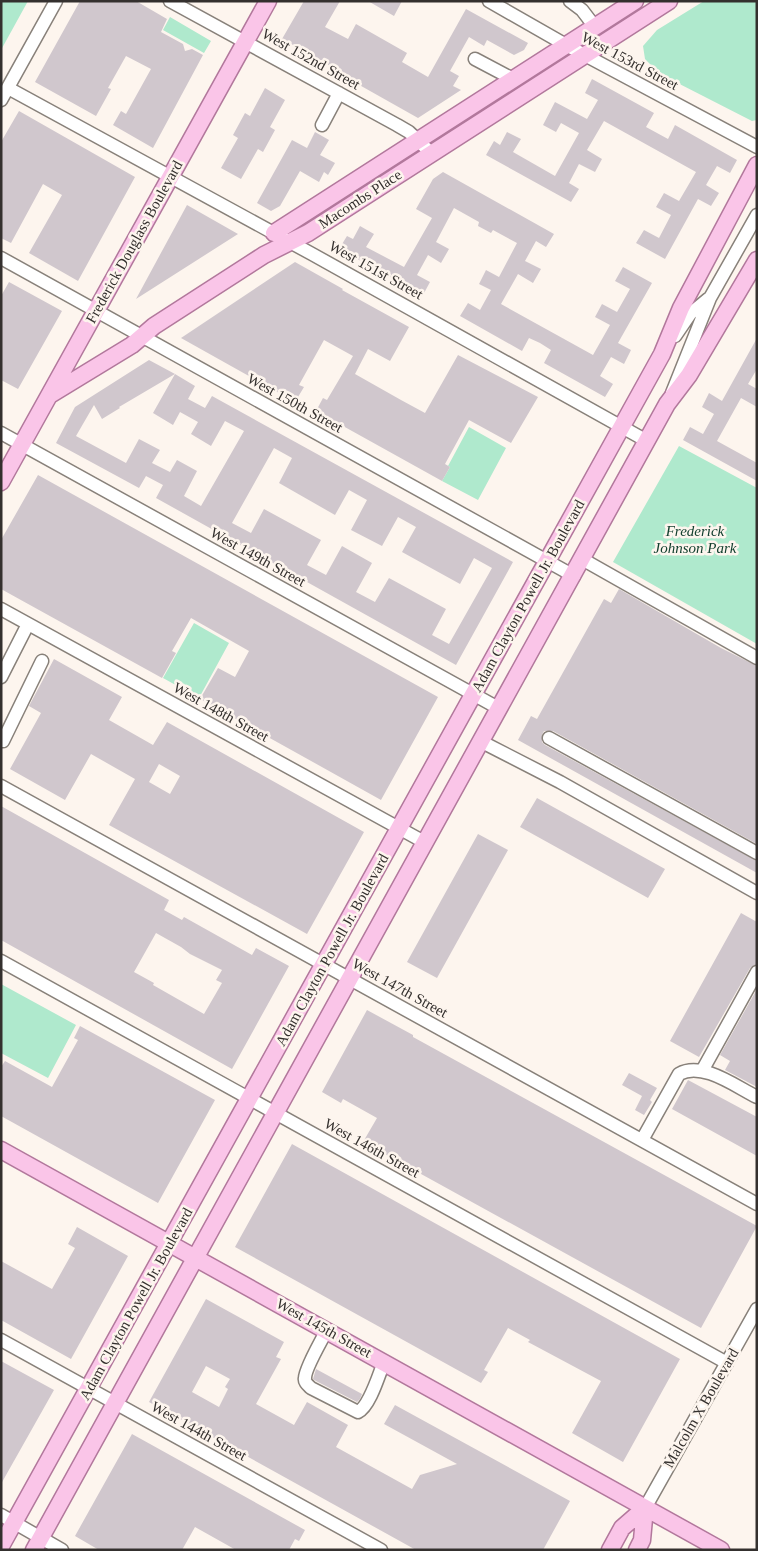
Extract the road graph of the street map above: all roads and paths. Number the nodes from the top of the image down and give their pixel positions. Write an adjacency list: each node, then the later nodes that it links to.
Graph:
1 (56, 1): 14 (street)
2 (170, 1): 9 (street, West 152nd Street)
3 (268, 1): 9 (main road, Frederick Douglass Boulevard)
4 (489, 1): 10 (street, West 153rd Street)
5 (570, 1): 8 (street)
6 (635, 1): 8 (main road, Macombs Place)
7 (669, 1): 11 (main road, Macombs Place)
8 (595, 26): 10 (main road, Macombs Place)
9 (245, 42): 15 (street, West 152nd Street); 22 (main road, Frederick Douglass Boulevard)
10 (566, 45): 11 (street, West 153rd Street); 13 (main road, Macombs Place)
11 (586, 55): 19 (street, West 153rd Street); 20 (main road, Macombs Place)
12 (474, 59): 13 (street)
13 (513, 79): 18 (main road, Macombs Place)
14 (8, 88): 16 (street); 22 (street, West 151st Street)
15 (339, 93): 17 (street); 18 (street, West 152nd Street)
16 (1, 100)
17 (322, 125)
18 (418, 140): 20 (street, West 152nd Street); 24 (main road, Macombs Place)
19 (757, 147)
20 (432, 153): 25 (main road, Macombs Place)
21 (757, 164): 32 (main road, Adam Clayton Powell Jr. Boulevard)
22 (170, 176): 24 (street, West 151st Street); 30 (main road, Frederick Douglass Boulevard)
23 (757, 215): 28 (street, Adam Clayton Powell Jr. Boulevard)
24 (274, 233): 25 (street, West 151st Street)
25 (290, 242): 31 (main road, Macombs Place); 35 (street, West 151st Street)
26 (1, 258): 30 (street, West 150th Street)
27 (757, 260): 29 (main road, Adam Clayton Powell Jr. Boulevard)
28 (710, 298): 29 (street); 32 (street, Adam Clayton Powell Jr. Boulevard); 34 (street, Adam Clayton Powell Jr. Boulevard)
29 (729, 308): 34 (main road, Adam Clayton Powell Jr. Boulevard)
30 (96, 311): 31 (street, West 150th Street); 33 (main road, Frederick Douglass Boulevard)
31 (142, 336): 33 (main road, Macombs Place); 41 (street, West 150th Street)
32 (662, 354): 35 (main road, Adam Clayton Powell Jr. Boulevard)
33 (50, 394): 38 (main road, Frederick Douglass Boulevard)
34 (668, 404): 37 (main road, Adam Clayton Powell Jr. Boulevard)
35 (622, 426): 37 (street, West 151st Street); 41 (main road, Adam Clayton Powell Jr. Boulevard)
36 (1, 433): 38 (street, West 149th Street)
37 (648, 441): 40 (main road, Adam Clayton Powell Jr. Boulevard)
38 (22, 445): 39 (main road, Frederick Douglass Boulevard); 48 (street, West 149th Street)
39 (1, 482)
40 (582, 559): 42 (main road, Adam Clayton Powell Jr. Boulevard); 45 (street)
41 (547, 561): 42 (street, West 150th Street); 48 (main road, Adam Clayton Powell Jr. Boulevard)
42 (574, 576): 49 (main road, Adam Clayton Powell Jr. Boulevard)
43 (1, 609): 44 (street, West 148th Street)
44 (28, 624): 47 (street); 54 (street, West 148th Street)
45 (757, 658)
46 (42, 661): 51 (street)
47 (1, 677)
48 (473, 695): 49 (street, West 149th Street); 54 (main road, Adam Clayton Powell Jr. Boulevard)
49 (500, 709): 52 (main road, Adam Clayton Powell Jr. Boulevard)
50 (549, 738): 56 (street)
51 (1, 741)
52 (482, 742): 55 (main road, Adam Clayton Powell Jr. Boulevard); 57 (street)
53 (1, 786): 59 (street, West 147th Street)
54 (399, 829): 55 (street, West 148th Street); 59 (main road, Adam Clayton Powell Jr. Boulevard)
55 (426, 843): 61 (main road, Adam Clayton Powell Jr. Boulevard)
56 (757, 853)
57 (757, 893)
58 (1, 961): 64 (street, West 146th Street)
59 (324, 965): 61 (street, West 147th Street); 64 (main road, Adam Clayton Powell Jr. Boulevard)
60 (757, 972): 62 (street)
61 (350, 980): 65 (main road, Adam Clayton Powell Jr. Boulevard); 66 (street, West 147th Street)
62 (702, 1071): 63 (street); 66 (street)
63 (757, 1097)
64 (250, 1099): 65 (street, West 146th Street); 69 (main road, Adam Clayton Powell Jr. Boulevard)
65 (276, 1113): 70 (main road, Adam Clayton Powell Jr. Boulevard); 75 (street, West 146th Street)
66 (642, 1140): 68 (street, West 147th Street)
67 (1, 1150): 69 (main road, West 145th Street)
68 (757, 1204)
69 (170, 1243): 70 (main road, West 145th Street); 76 (main road, Adam Clayton Powell Jr. Boulevard)
70 (196, 1258): 72 (main road, West 145th Street); 77 (main road, Adam Clayton Powell Jr. Boulevard)
71 (757, 1309): 75 (street, Malcolm X Boulevard)
72 (327, 1330): 74 (main road, West 145th Street); 74 (street)
73 (1, 1340): 76 (street, West 144th Street)
74 (384, 1362): 78 (main road, West 145th Street)
75 (727, 1363): 78 (street, Malcolm X Boulevard)
76 (89, 1389): 77 (street, West 144th Street); 79 (main road, Adam Clayton Powell Jr. Boulevard)
77 (115, 1403): 80 (main road, Adam Clayton Powell Jr. Boulevard); 83 (street, West 144th Street)
78 (645, 1508): 84 (main road, Malcolm X Boulevard); 85 (main road, Malcolm X Boulevard); 86 (main road, West 145th Street)
79 (8, 1519): 80 (street); 81 (main road, Adam Clayton Powell Jr. Boulevard)
80 (37, 1544): 82 (street)
81 (1, 1546)
82 (62, 1550)
83 (381, 1550)
84 (610, 1550)
85 (637, 1550)
86 (721, 1550)

